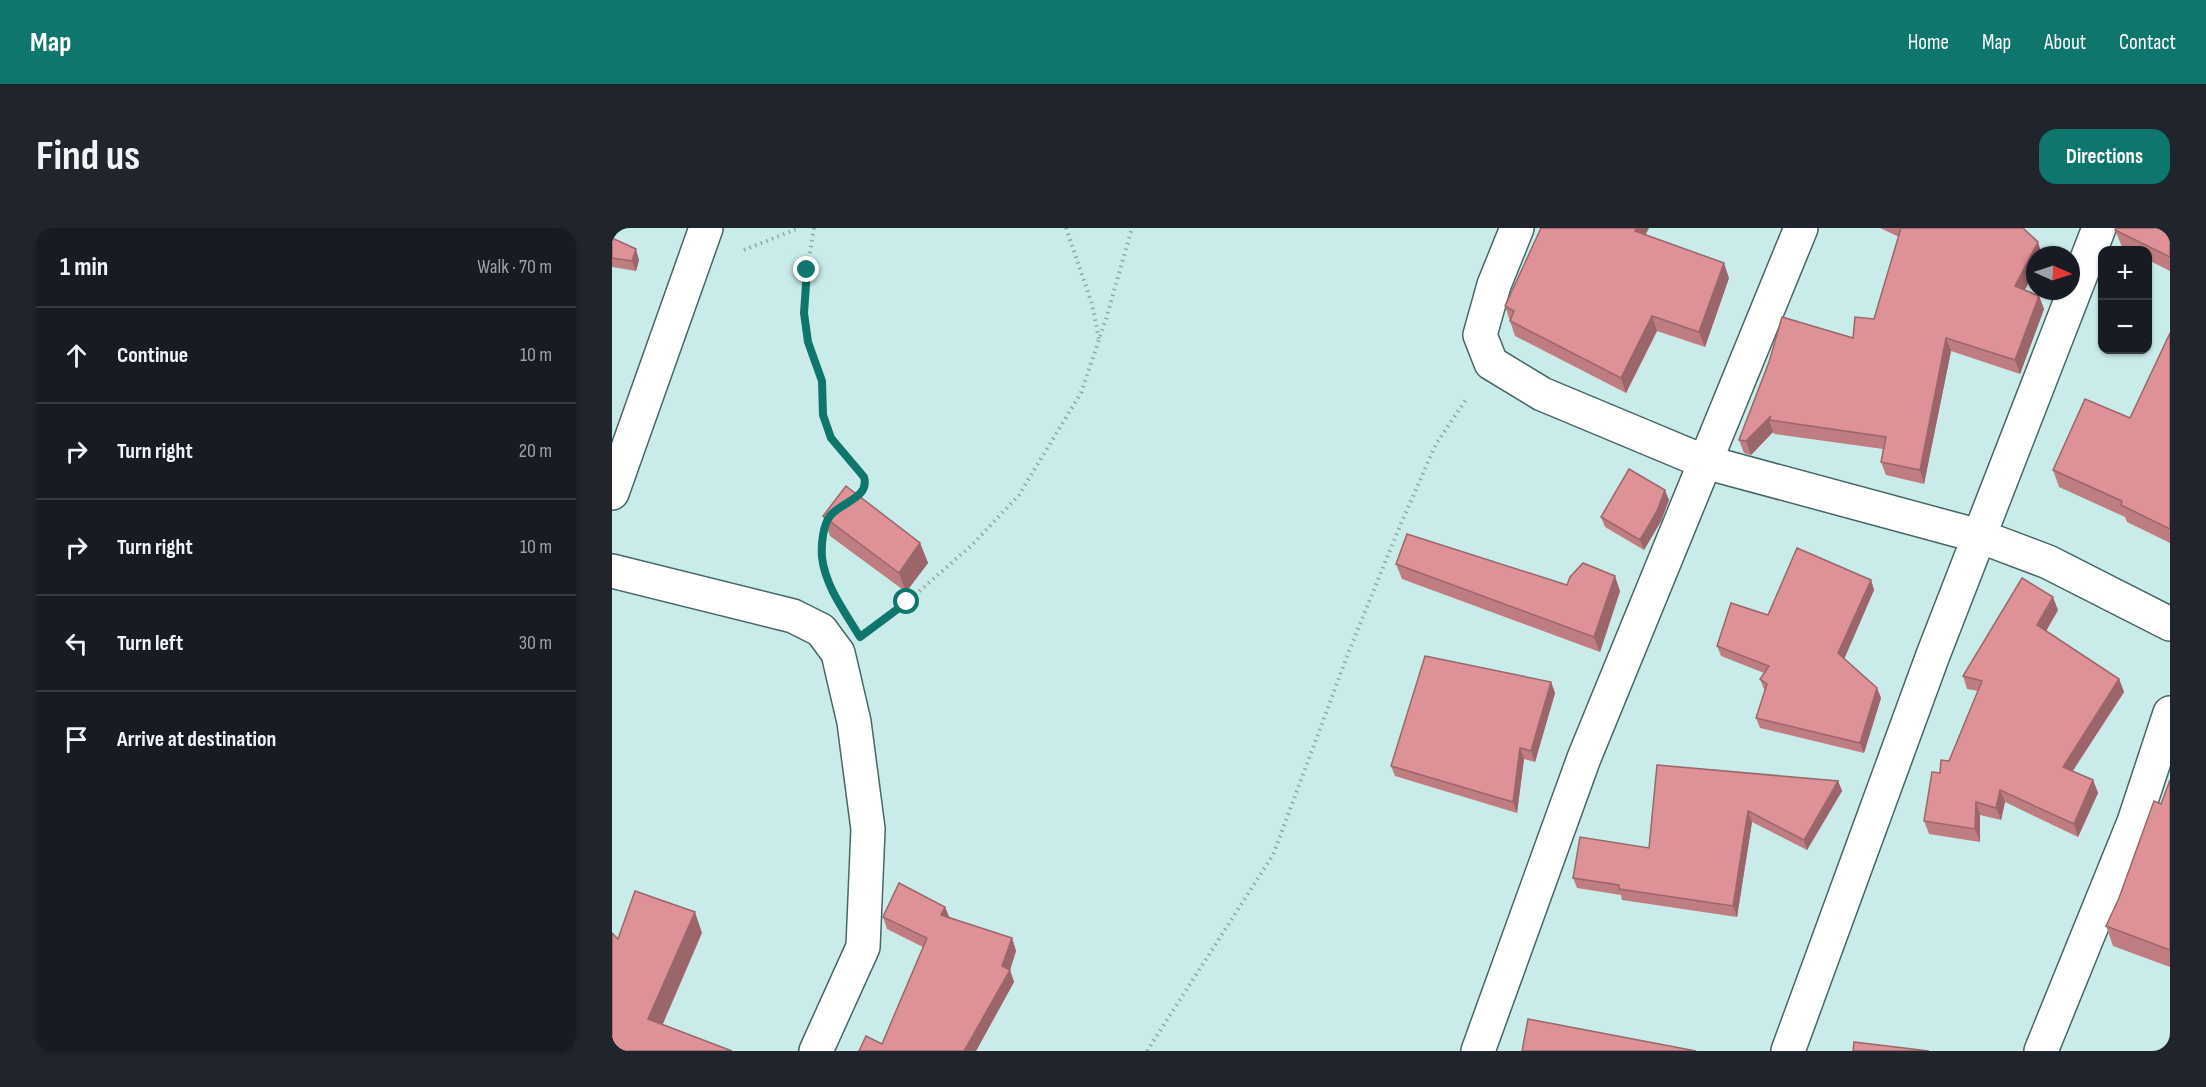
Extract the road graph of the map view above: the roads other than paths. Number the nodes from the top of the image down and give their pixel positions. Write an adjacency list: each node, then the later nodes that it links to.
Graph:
1 (706, 228): 6 (street)
2 (1517, 228): 5 (street)
3 (1801, 228): 5 (street)
4 (2099, 228): 7 (street)
5 (1705, 462): 7 (street); 12 (street)
6 (612, 493)
7 (1979, 537): 9 (street); 13 (street)
8 (612, 571): 11 (street)
9 (2170, 624)
10 (2170, 713): 14 (street)
11 (816, 1051)
12 (1478, 1051)
13 (1788, 1051)
14 (2041, 1051)

